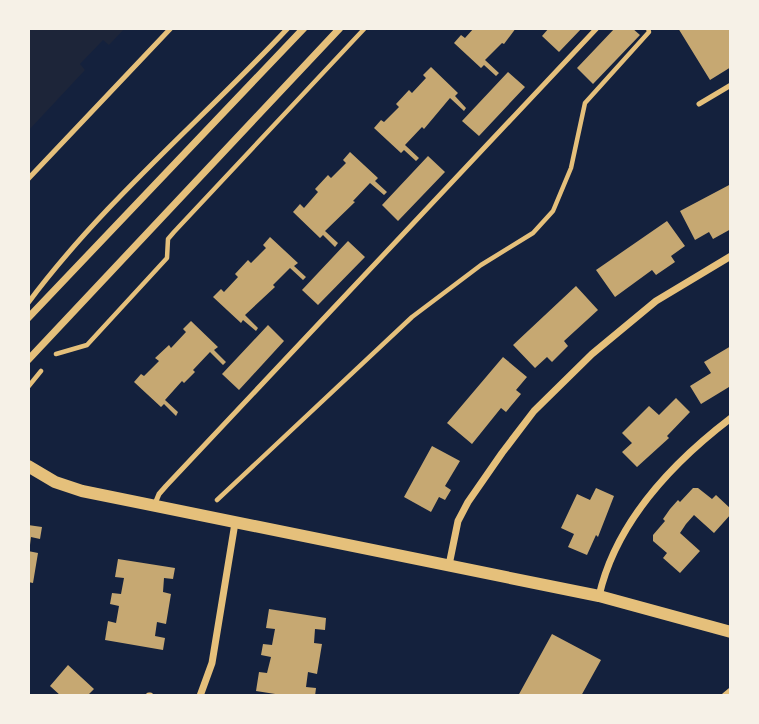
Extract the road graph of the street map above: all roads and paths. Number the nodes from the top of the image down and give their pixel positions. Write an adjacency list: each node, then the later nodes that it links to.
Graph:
1 (171, 28): 10 (lane)
2 (288, 28): 12 (lane)
3 (304, 28): 13 (street)
4 (340, 28): 14 (street)
5 (365, 28): 15 (path)
6 (597, 28): 19 (lane)
7 (648, 28): 18 (path)
8 (731, 85): 9 (lane)
9 (699, 104)
10 (28, 179)
11 (731, 256): 21 (street)
12 (28, 303)
13 (28, 318)
14 (28, 360)
15 (28, 387)
16 (731, 418): 22 (street)
17 (28, 466): 19 (street)
18 (212, 500)
19 (155, 506): 20 (street)
20 (235, 523): 21 (street); 25 (street)
21 (449, 565): 22 (street)
22 (599, 596): 23 (street)
23 (731, 632)
24 (731, 691): 26 (street)
25 (200, 696)
26 (725, 696)

